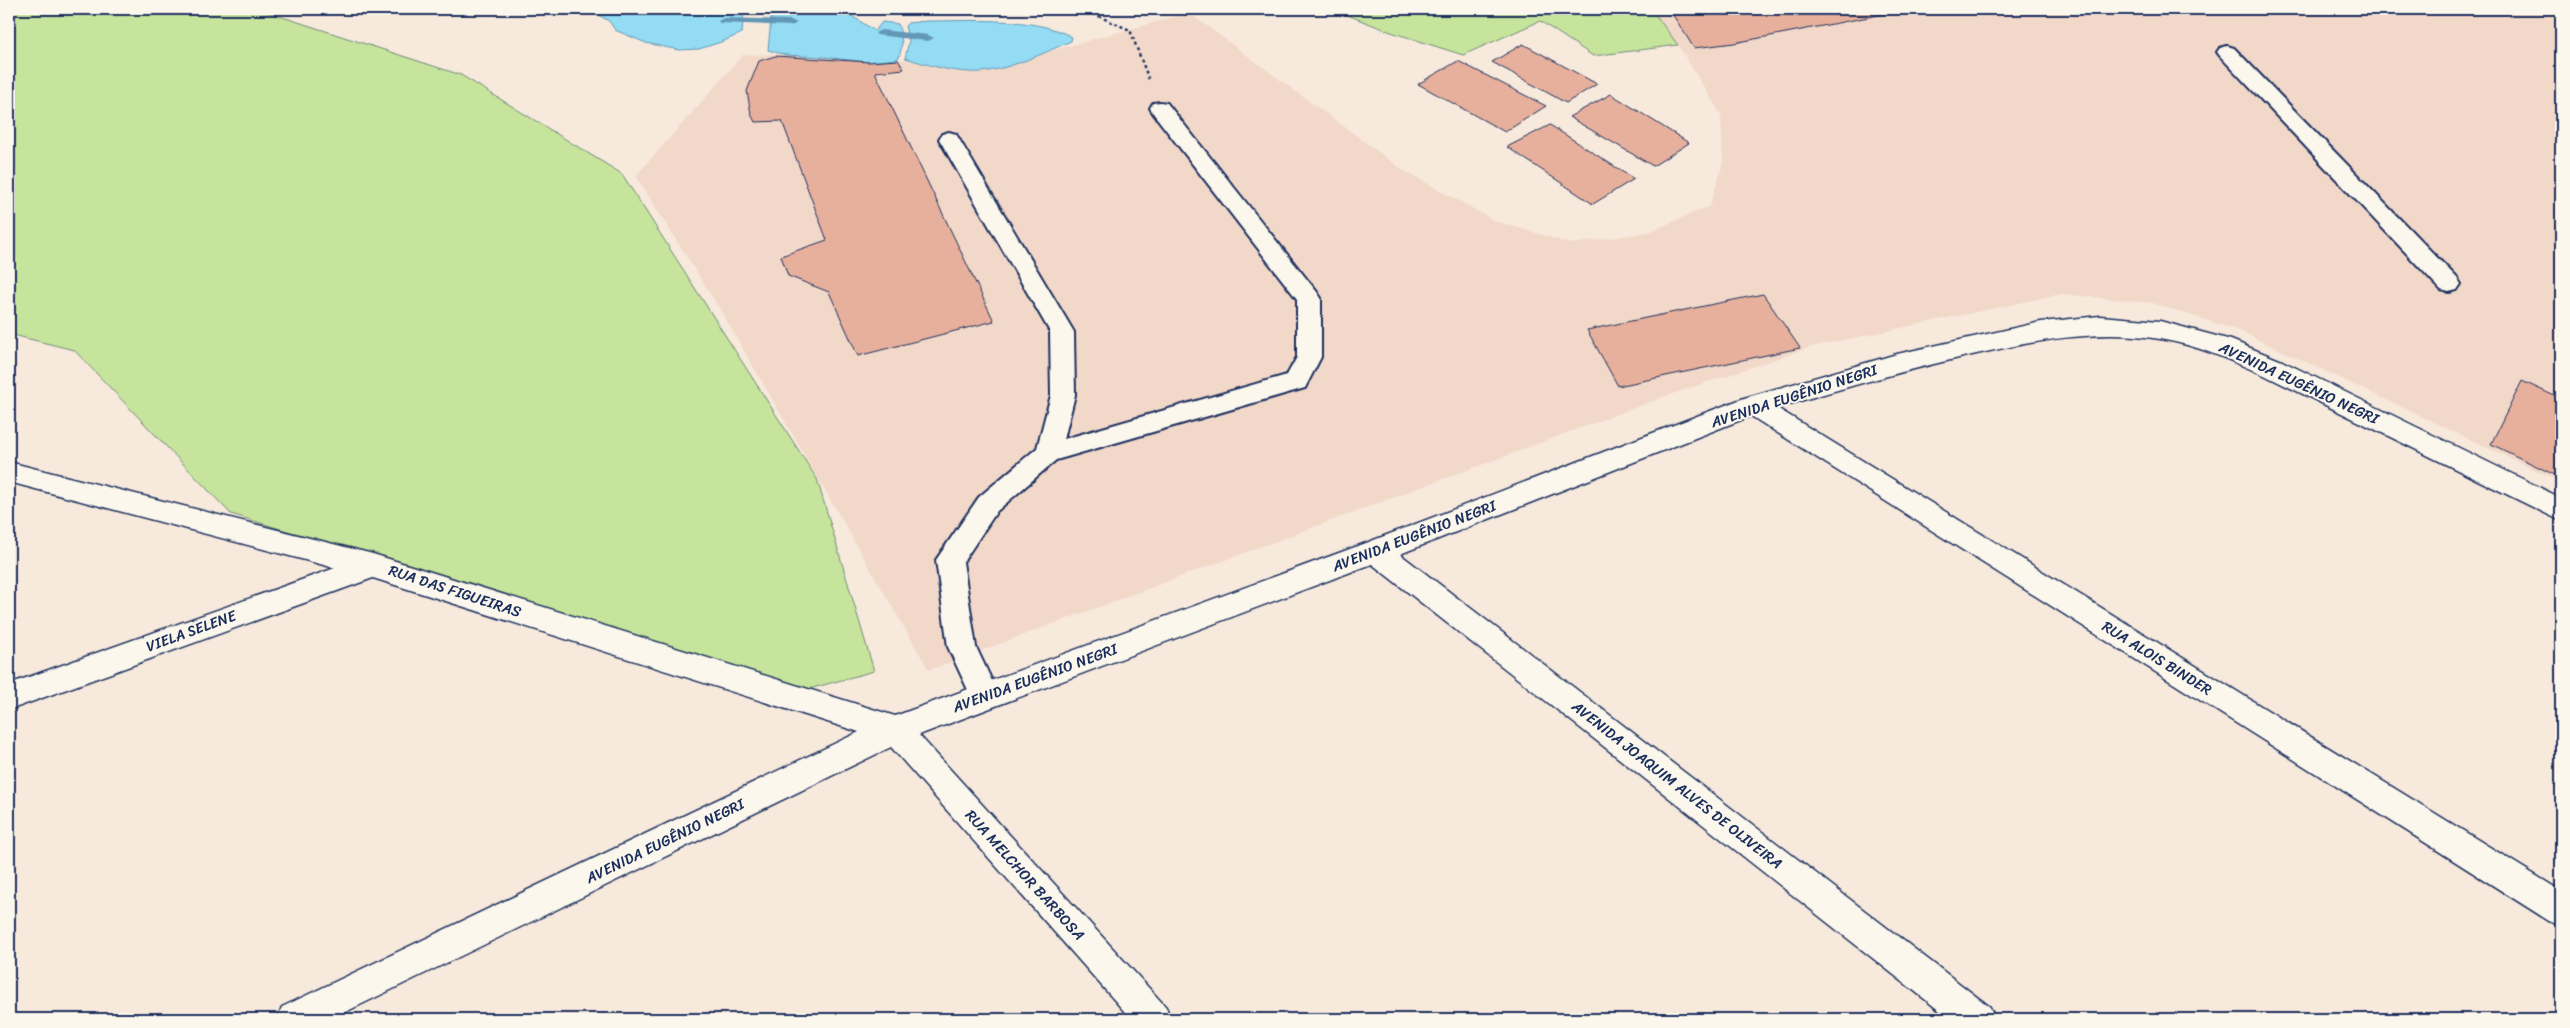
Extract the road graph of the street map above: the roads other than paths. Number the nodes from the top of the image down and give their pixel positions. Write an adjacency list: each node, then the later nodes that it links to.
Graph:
1 (2227, 52): 4 (lane)
2 (1160, 108): 6 (lane)
3 (949, 139): 6 (lane)
4 (2449, 284)
5 (1753, 405): 8 (street, AVENIDA EUGÊNIO NEGRI); 9 (street, AVENIDA EUGÊNIO NEGRI); 14 (street, RUA ALOIS BINDER)
6 (1048, 453): 11 (lane)
7 (9, 472): 10 (street, RUA DAS FIGUEIRAS)
8 (2561, 510)
9 (1376, 551): 11 (street, AVENIDA EUGÊNIO NEGRI); 17 (street, AVENIDA JOAQUIM ALVES DE OLIVEIRA)
10 (373, 566): 12 (street, VIELA SELENE); 13 (street, RUA DAS FIGUEIRAS)
11 (985, 696): 13 (street, AVENIDA EUGÊNIO NEGRI)
12 (9, 697)
13 (895, 730): 15 (street, AVENIDA EUGÊNIO NEGRI); 16 (street, RUA MELCHOR BARBOSA)
14 (2561, 910)
15 (294, 1019)
16 (1154, 1019)
17 (1978, 1019)

